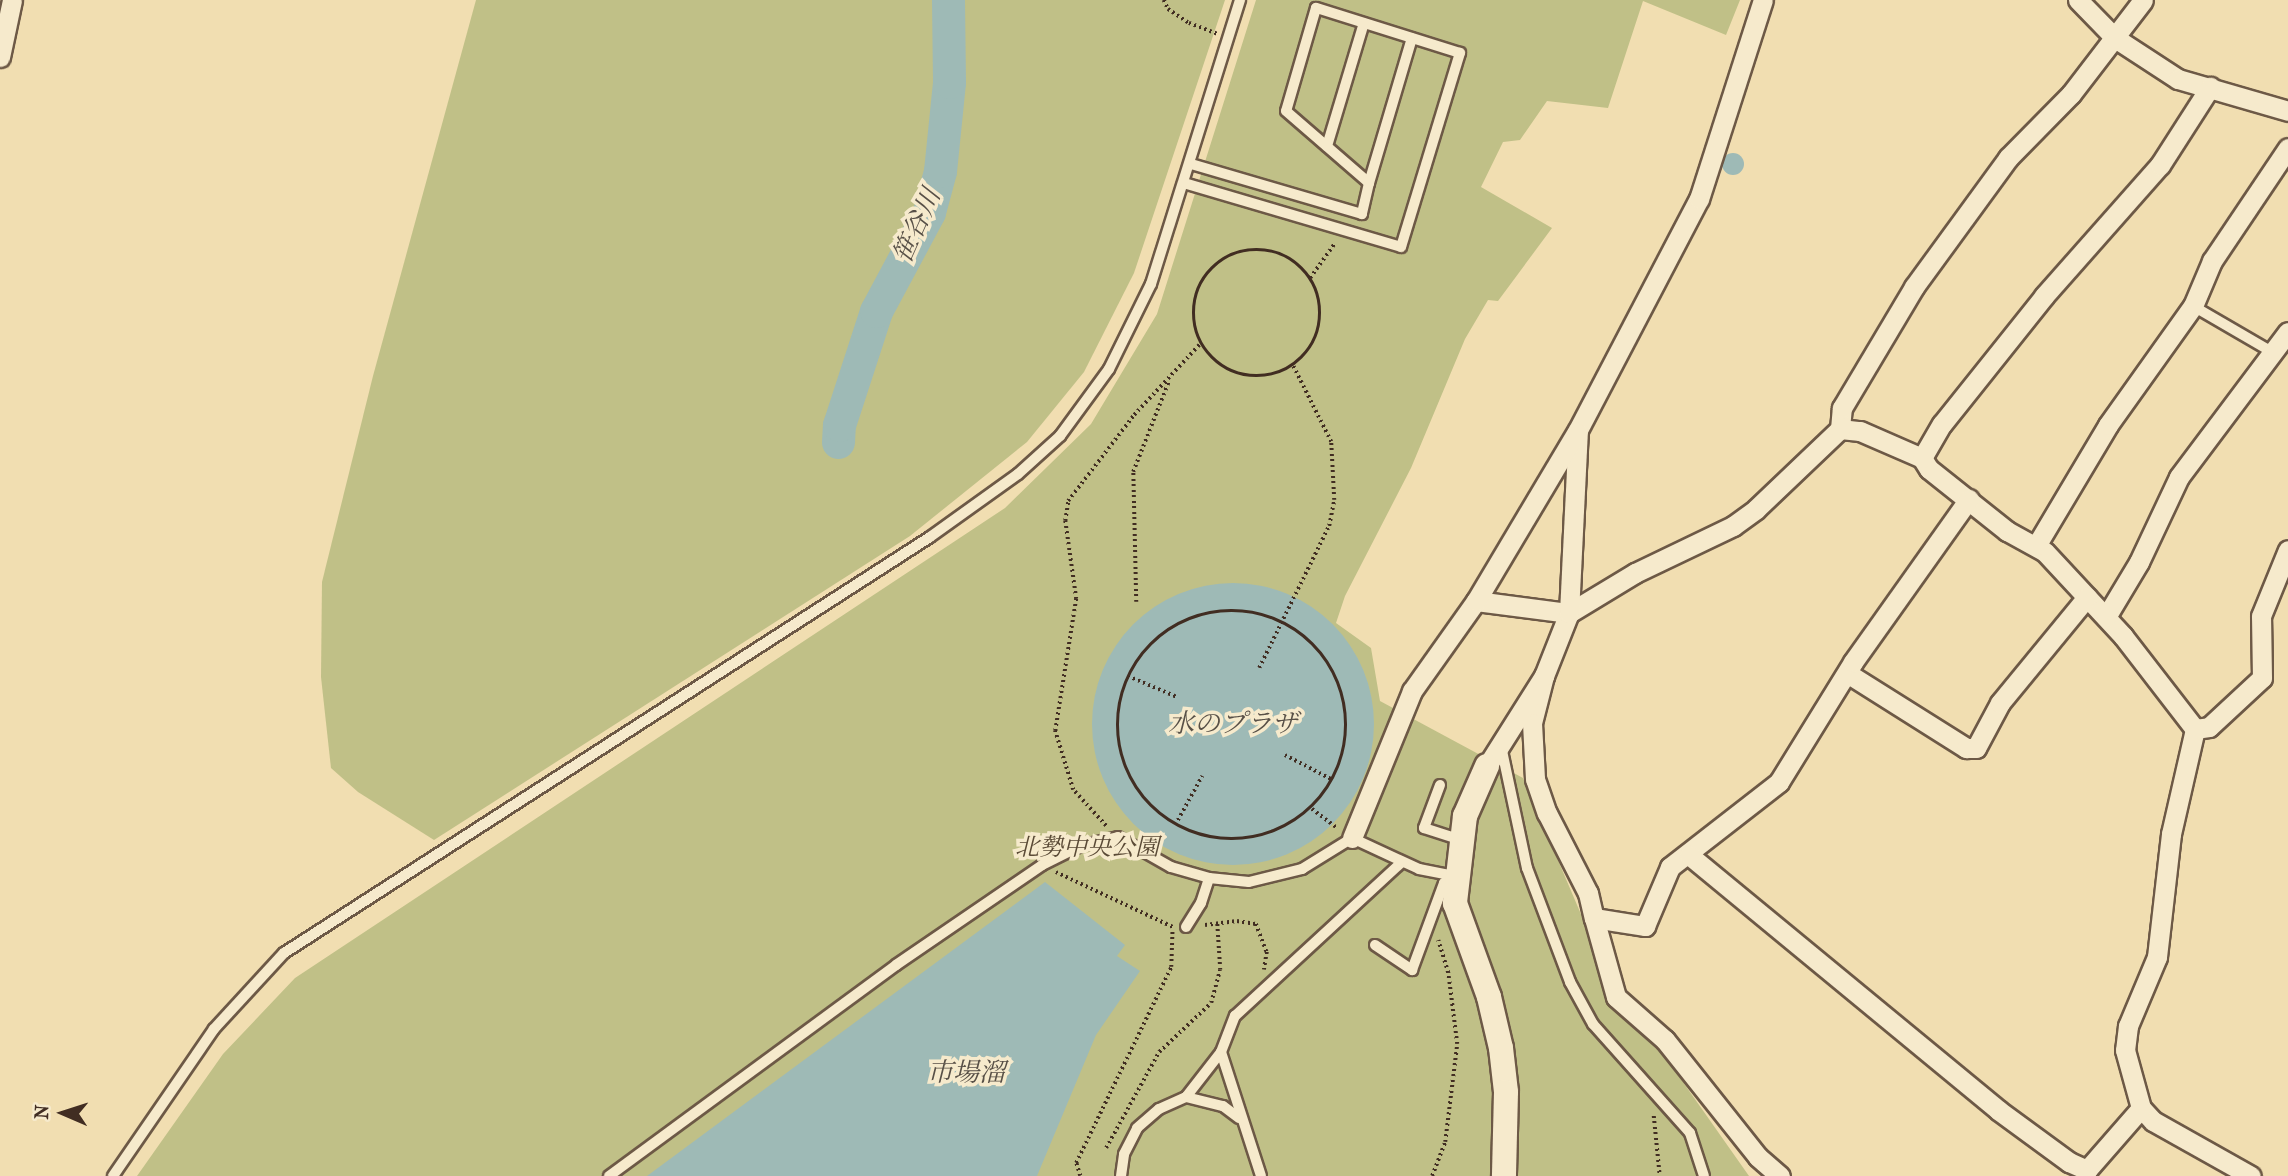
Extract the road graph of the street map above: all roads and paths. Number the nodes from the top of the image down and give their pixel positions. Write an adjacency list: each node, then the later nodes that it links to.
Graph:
1 (12, 0): 11 (street)
2 (1164, 0): 10 (path)
3 (1240, 0): 10 (lane)
4 (1763, 0): 27 (street)
5 (2078, 0): 9 (street)
6 (2143, 0): 9 (street)
7 (1364, 23): 8 (lane); 14 (lane); 14 (lane)
8 (1412, 38): 17 (lane); 18 (lane)
9 (2115, 38): 12 (street); 28 (street)
10 (1229, 39): 16 (lane)
11 (0, 57)
12 (2210, 87): 13 (street); 29 (street)
13 (2288, 111)
14 (1327, 146): 18 (lane)
15 (2288, 148): 21 (street)
16 (1191, 164): 17 (lane); 18 (lane)
17 (1184, 183): 74 (lane)
18 (1369, 183)
19 (1336, 241): 20 (path)
20 (1310, 278): 23 (path); 25 (path)
21 (2193, 306): 24 (lane); 31 (street)
22 (2288, 333): 24 (street)
23 (1201, 343): 25 (path); 26 (path)
24 (2272, 352): 37 (street)
25 (1293, 366): 38 (path)
26 (1169, 381): 35 (path); 53 (path)
27 (1578, 429): 34 (street); 36 (street)
28 (1840, 429): 29 (street); 36 (street)
29 (1922, 458): 30 (street)
30 (1969, 499): 31 (street); 40 (street)
31 (2036, 546): 33 (street)
32 (2288, 550): 44 (street)
33 (2087, 597): 37 (street); 40 (street)
34 (1476, 601): 36 (street); 54 (street)
35 (1136, 602)
36 (1569, 613): 42 (street)
37 (2106, 617): 44 (street)
38 (1282, 622): 39 (path); 41 (path); 49 (path)
39 (1258, 668)
40 (1847, 673): 56 (street)
41 (1128, 676): 43 (path); 52 (path)
42 (1544, 676): 45 (street); 62 (street)
43 (1177, 697)
44 (2195, 729): 71 (street)
45 (1500, 743): 47 (street); 69 (lane)
46 (1285, 755): 49 (path)
47 (1487, 766): 55 (street)
48 (1202, 776): 52 (path)
49 (1334, 780): 51 (path)
50 (1440, 785): 55 (lane)
51 (1312, 809): 52 (path); 54 (path)
52 (1175, 825)
53 (1118, 837): 58 (lane); 60 (lane)
54 (1352, 838): 57 (lane); 60 (lane)
55 (1462, 840): 59 (street)
56 (1689, 855): 62 (street); 71 (street)
57 (1402, 862): 59 (lane); 67 (lane)
58 (1042, 865): 64 (path); 75 (lane)
59 (1455, 876): 61 (lane); 80 (street)
60 (1209, 878): 65 (lane)
61 (1431, 918): 66 (lane); 79 (path)
62 (1594, 918): 83 (street)
63 (1217, 923): 65 (path); 67 (path); 73 (path)
64 (1172, 927): 65 (path); 76 (path)
65 (1186, 927)
66 (1375, 945)
67 (1252, 1000): 68 (lane)
68 (1221, 1052): 70 (lane); 72 (lane)
69 (1648, 1086): 81 (path); 82 (lane)
70 (1186, 1097): 72 (lane); 77 (lane)
71 (2141, 1108): 84 (street)
72 (1239, 1118): 78 (lane)
73 (1106, 1148)
74 (113, 1176)
75 (609, 1176)
76 (1080, 1176)
77 (1121, 1176)
78 (1261, 1176)
79 (1432, 1176)
80 (1504, 1176)
81 (1660, 1176)
82 (1704, 1176)
83 (1780, 1176)
84 (2252, 1176)

